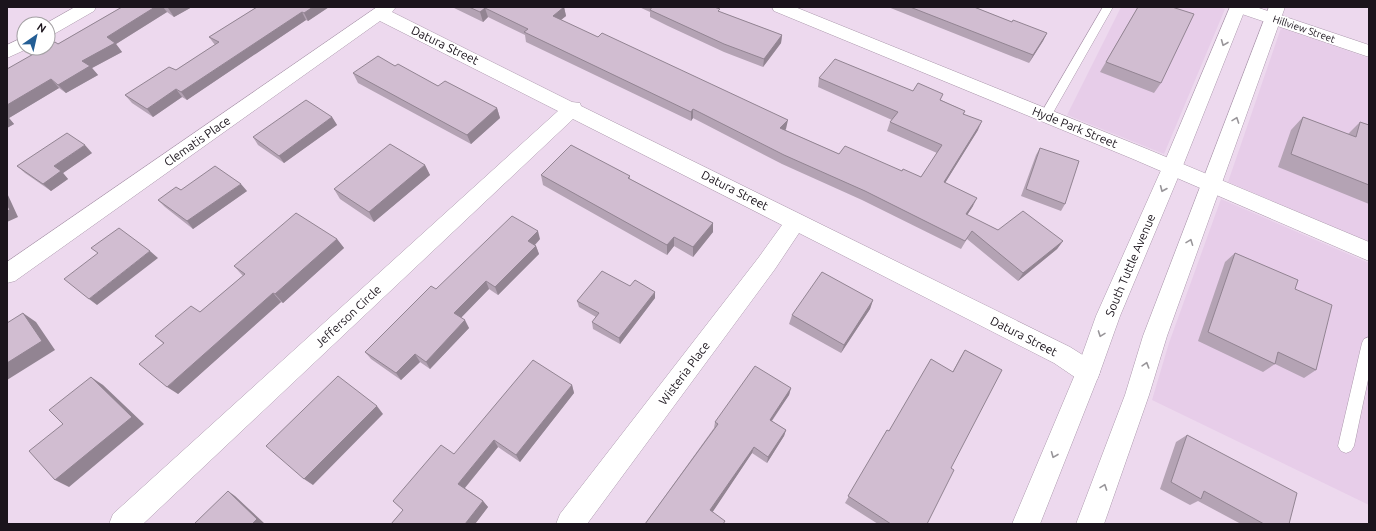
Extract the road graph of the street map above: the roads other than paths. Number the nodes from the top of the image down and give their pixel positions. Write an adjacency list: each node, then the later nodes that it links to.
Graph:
1 (88, 7): 7 (street)
2 (780, 7): 12 (street, Hyde Park Street)
3 (1108, 7): 12 (lane)
4 (1238, 7): 6 (street, Hillview Street); 13 (street, South Tuttle Avenue, one-way to 13)
5 (384, 10): 11 (street, Datura Street); 17 (street, Clematis Place)
6 (1275, 13): 9 (street, Hillview Street); 14 (street, one-way to 6)
7 (56, 25)
8 (16, 47): 10 (street)
9 (1369, 51)
10 (7, 52)
11 (573, 108): 15 (street, Datura Street); 22 (street, Jefferson Circle)
12 (1046, 116): 13 (street, Hyde Park Street)
13 (1172, 168): 14 (street, Hyde Park Street); 19 (street, South Tuttle Avenue, one-way to 19)
14 (1212, 185): 16 (street, Hyde Park Street); 21 (street, one-way to 14)
15 (796, 221): 19 (street, Datura Street); 23 (street, Wisteria Place)
16 (1369, 252)
17 (7, 274)
18 (1369, 343): 20 (lane)
19 (1088, 372): 24 (street, South Tuttle Avenue, one-way to 24)
20 (1346, 446)
21 (1094, 523)
22 (123, 524)
23 (570, 524)
24 (1026, 524)

